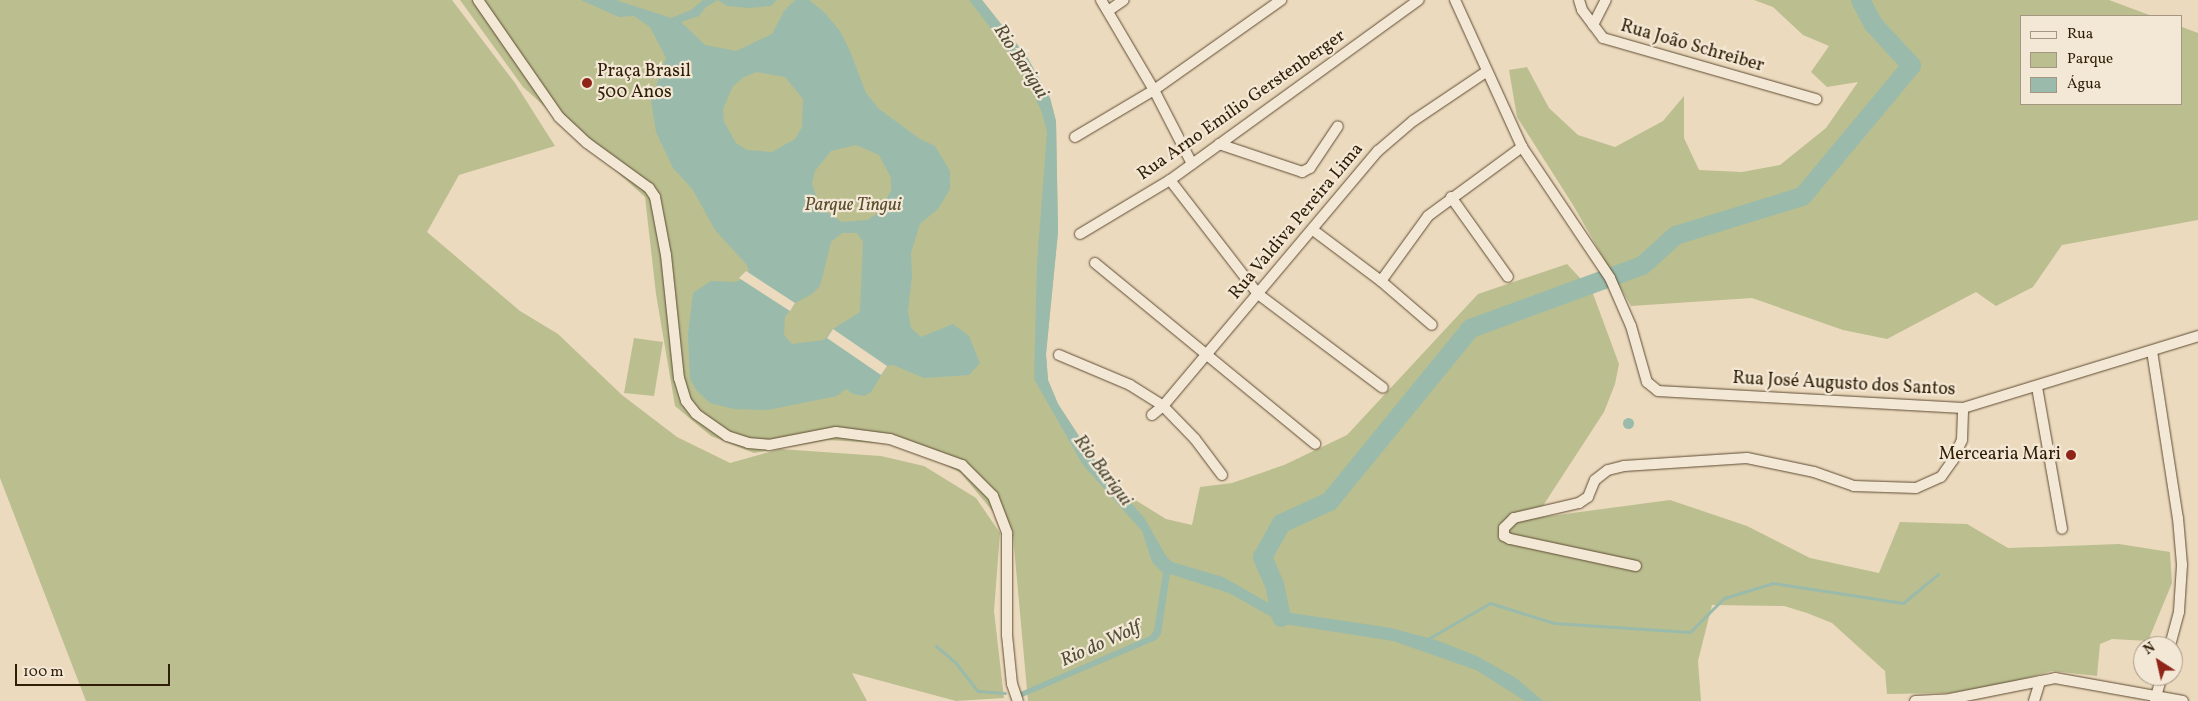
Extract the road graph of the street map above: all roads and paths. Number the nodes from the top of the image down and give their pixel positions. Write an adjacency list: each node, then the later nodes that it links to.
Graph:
1 (478, 0): 44 (street)
2 (1101, 0): 9 (street)
3 (1124, 0): 9 (street)
4 (1281, 0): 12 (street)
5 (1419, 0): 16 (street, Rua Arno Emílio Gerstenberger)
6 (1455, 0): 11 (street)
7 (1579, 0): 10 (street, Rua João Schreiber)
8 (1606, 0): 10 (street)
9 (1108, 11): 12 (street)
10 (1594, 25): 13 (street, Rua João Schreiber)
11 (1486, 72): 17 (street); 21 (street, Rua Valdiva Pereira Lima)
12 (1154, 90): 15 (street); 18 (street)
13 (1816, 99)
14 (1338, 126): 16 (street)
15 (1075, 137)
16 (1219, 144): 18 (street, Rua Arno Emílio Gerstenberger)
17 (1522, 147): 20 (street); 35 (street, Rua José Augusto dos Santos)
18 (1192, 164): 19 (street, Rua Arno Emílio Gerstenberger)
19 (1170, 180): 22 (street, Rua Arno Emílio Gerstenberger); 26 (street)
20 (1452, 197): 24 (street); 25 (street)
21 (1313, 230): 25 (street); 26 (street, Rua Valdiva Pereira Lima)
22 (1080, 234)
23 (1095, 263): 31 (street)
24 (1508, 277)
25 (1381, 281): 27 (street)
26 (1258, 294): 31 (street, Rua Valdiva Pereira Lima); 33 (street)
27 (1432, 325)
28 (2198, 336): 29 (street, Rua José Augusto dos Santos)
29 (2152, 351): 32 (street, Rua José Augusto dos Santos); 41 (street)
30 (1059, 355): 34 (street)
31 (1206, 355): 34 (street, Rua Valdiva Pereira Lima); 37 (street)
32 (2038, 387): 35 (street, Rua José Augusto dos Santos); 39 (street)
33 (1382, 388)
34 (1162, 406): 36 (street, Rua Valdiva Pereira Lima); 38 (street)
35 (1963, 408): 40 (street)
36 (1152, 415)
37 (1315, 444)
38 (1222, 475)
39 (2062, 529)
40 (1636, 566)
41 (2173, 636)
42 (2040, 681): 43 (street); 45 (street); 46 (street)
43 (2156, 698): 47 (street)
44 (1018, 701)
45 (1915, 701)
46 (2034, 701)
47 (2183, 701)

